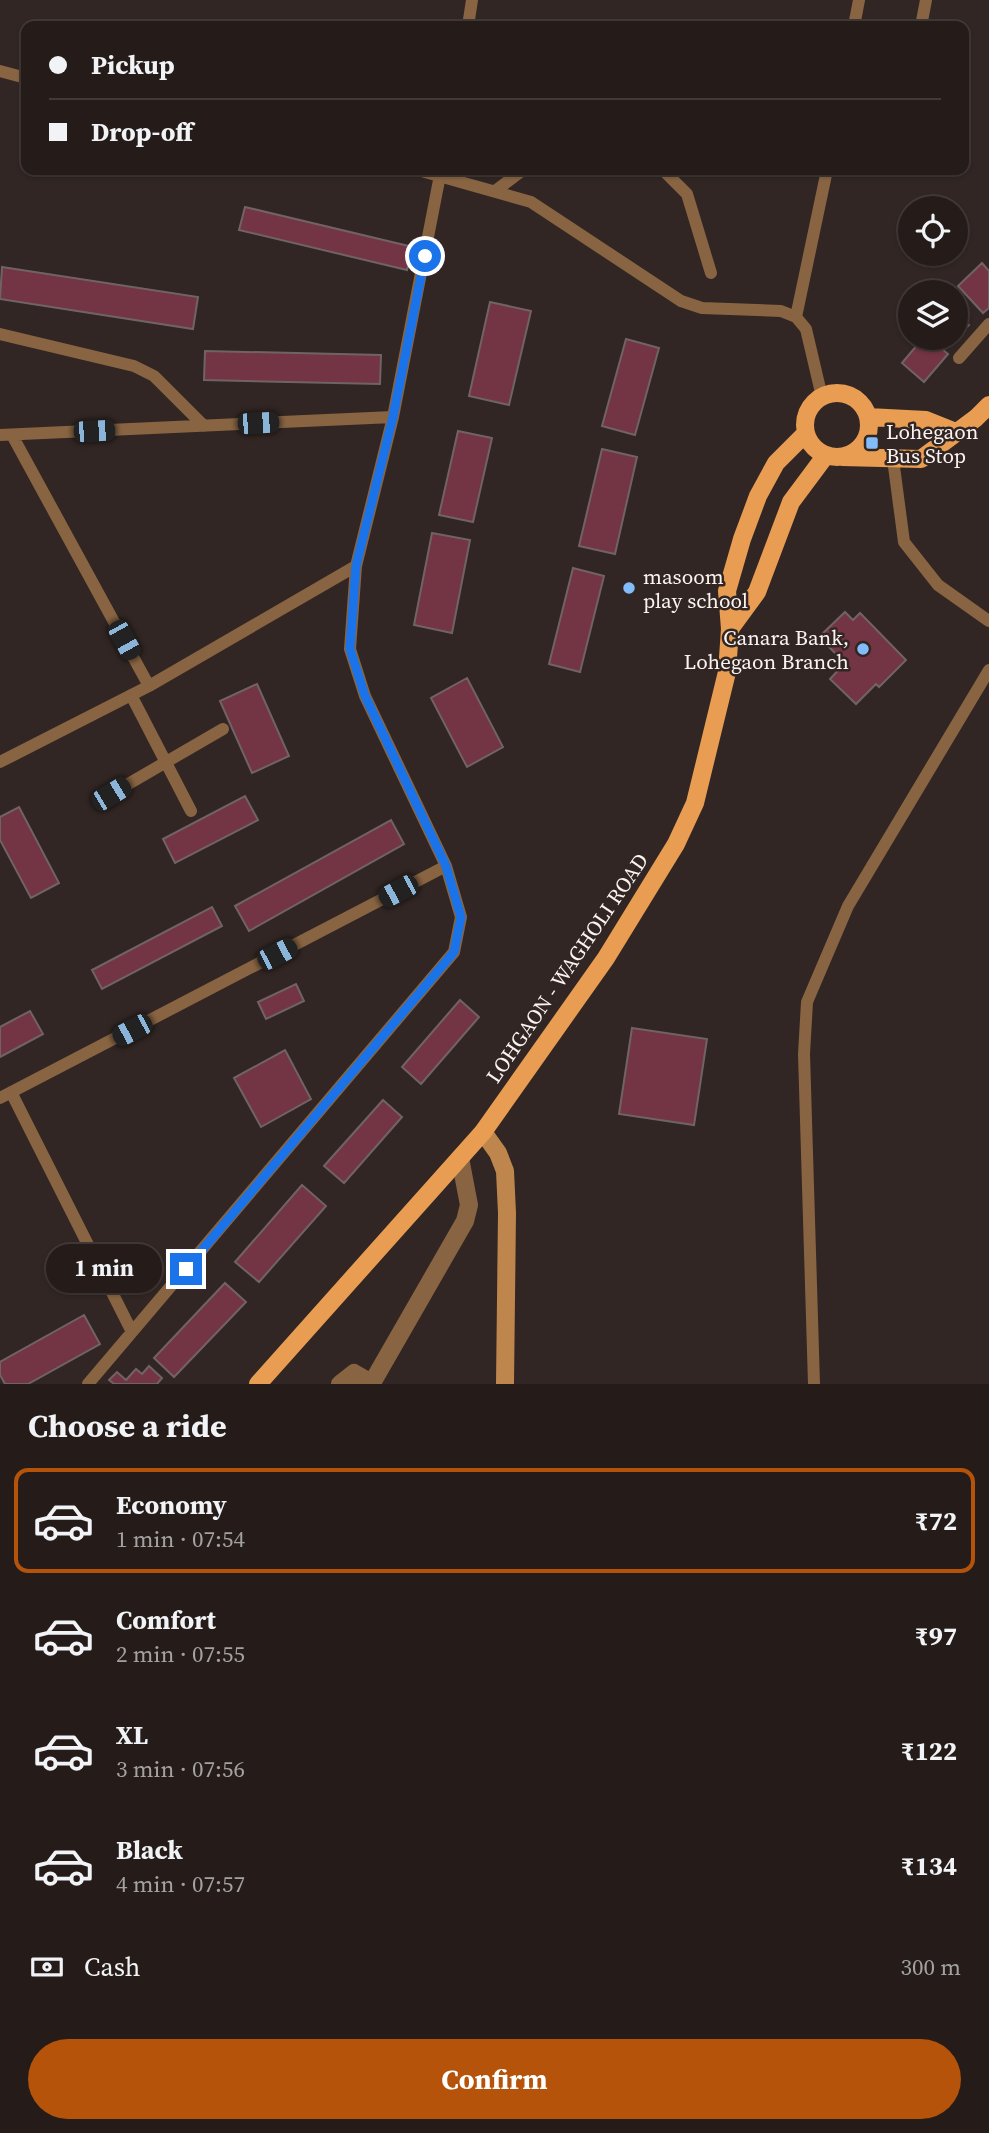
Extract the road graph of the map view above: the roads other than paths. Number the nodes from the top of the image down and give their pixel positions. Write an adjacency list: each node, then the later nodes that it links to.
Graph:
1 (472, 0): 4 (lane)
2 (859, 0): 5 (lane)
3 (926, 0): 6 (lane)
4 (469, 21)
5 (855, 21)
6 (922, 21)
7 (0, 71): 8 (lane)
8 (21, 77)
9 (440, 175): 22 (lane)
10 (450, 175): 14 (lane)
11 (516, 175): 14 (lane)
12 (668, 175): 15 (lane)
13 (826, 175): 16 (lane)
14 (495, 191): 16 (lane)
15 (711, 272)
16 (796, 317): 20 (lane)
17 (989, 324): 19 (lane)
18 (0, 334): 24 (lane)
19 (959, 358)
20 (822, 397): 23 (main road); 26 (main road)
21 (989, 405): 25 (main road)
22 (393, 417): 24 (lane); 30 (lane)
23 (868, 417): 25 (main road); 28 (main road)
24 (204, 426): 27 (lane)
25 (956, 432): 29 (main road)
26 (806, 433): 28 (main road); 32 (main road, LOHGAON - WAGHOLI ROAD)
27 (6, 435): 34 (lane)
28 (834, 456): 29 (main road); 32 (main road)
29 (893, 459): 31 (lane)
30 (356, 566): 34 (lane); 41 (lane)
31 (989, 621)
32 (730, 629): 43 (main road, LOHGAON - WAGHOLI ROAD)
33 (989, 670): 51 (lane)
34 (149, 686): 35 (lane)
35 (131, 695): 37 (lane); 38 (lane)
36 (223, 729): 37 (lane)
37 (165, 761): 39 (lane); 40 (lane)
38 (0, 762)
39 (111, 794)
40 (191, 811)
41 (446, 866): 42 (lane); 45 (lane)
42 (5, 1095): 45 (lane)
43 (483, 1132): 44 (main road, LOHGAON - WAGHOLI ROAD); 50 (main road)
44 (460, 1158): 46 (street); 48 (main road, LOHGAON - WAGHOLI ROAD)
45 (132, 1332): 47 (lane)
46 (373, 1383): 49 (street)
47 (88, 1384)
48 (258, 1384)
49 (340, 1384)
50 (505, 1384)
51 (814, 1384)

